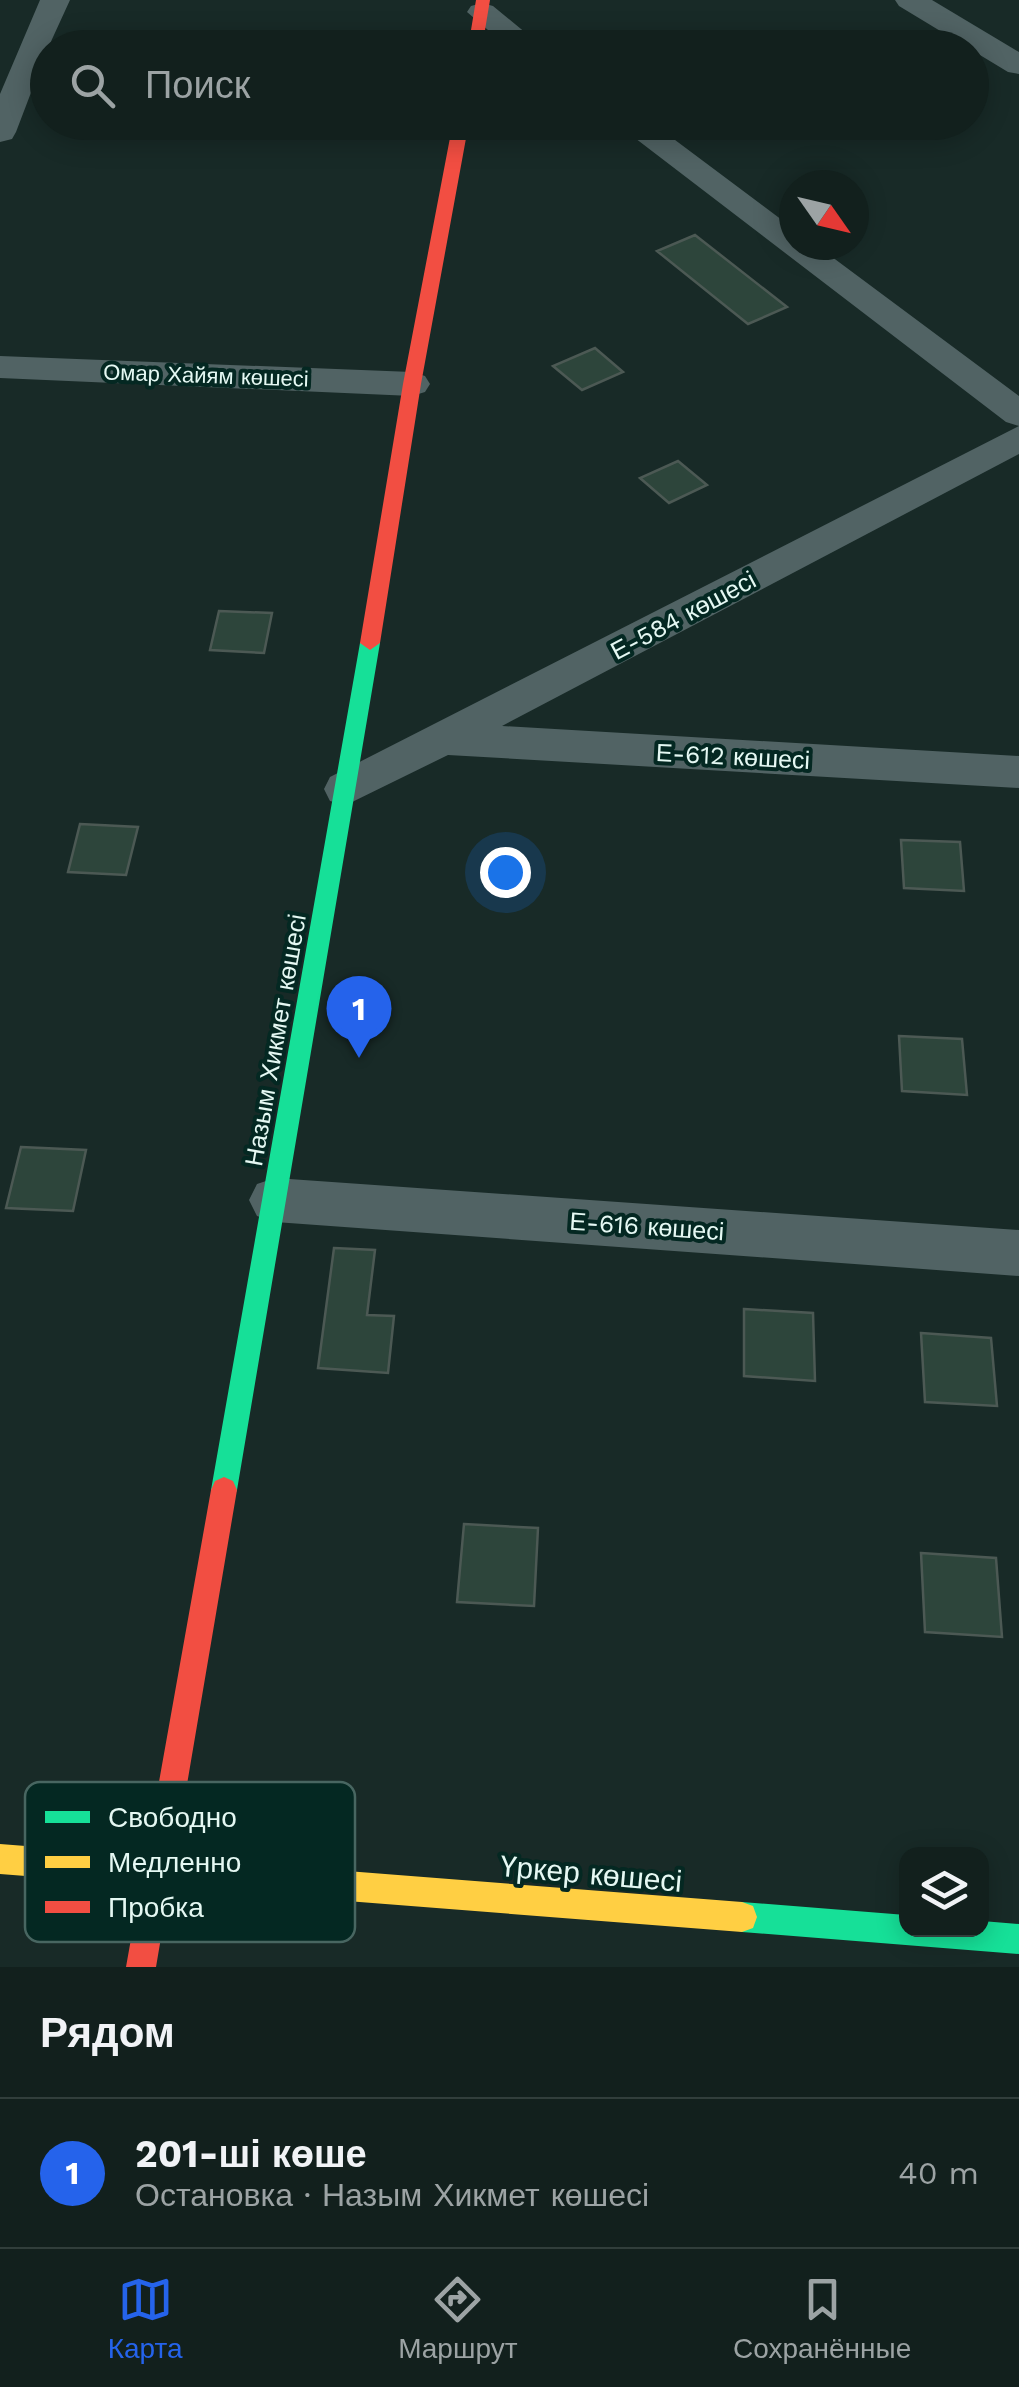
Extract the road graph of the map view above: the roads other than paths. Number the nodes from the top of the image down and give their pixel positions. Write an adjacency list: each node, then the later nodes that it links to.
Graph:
1 (55, 0): 4 (street)
2 (910, 0): 6 (street)
3 (482, 6): 5 (street)
4 (42, 30)
5 (509, 30)
6 (960, 30)
7 (989, 47): 9 (street)
8 (30, 57): 10 (street)
9 (1019, 65)
10 (2, 120)
11 (458, 140): 14 (street, Назым Хикмет көшесі)
12 (654, 140): 15 (street)
13 (0, 367): 14 (street, Омар Хайям көшесі)
14 (412, 384): 19 (street, Назым Хикмет көшесі)
15 (1019, 414)
16 (1019, 438): 17 (street, Е-584 көшесі)
17 (448, 739): 18 (street, Е-612 көшесі); 19 (street, Е-584 көшесі)
18 (1019, 772)
19 (346, 789): 20 (street, Назым Хикмет көшесі)
20 (275, 1200): 21 (street, Е-616 көшесі); 22 (street, Назым Хикмет көшесі)
21 (1019, 1252)
22 (173, 1782)
23 (0, 1859): 24 (street, Үркер көшесі)
24 (25, 1861)
25 (355, 1886): 26 (street, Үркер көшесі)
26 (1019, 1939)
27 (145, 1942): 28 (street, Назым Хикмет көшесі)
28 (141, 1967)

